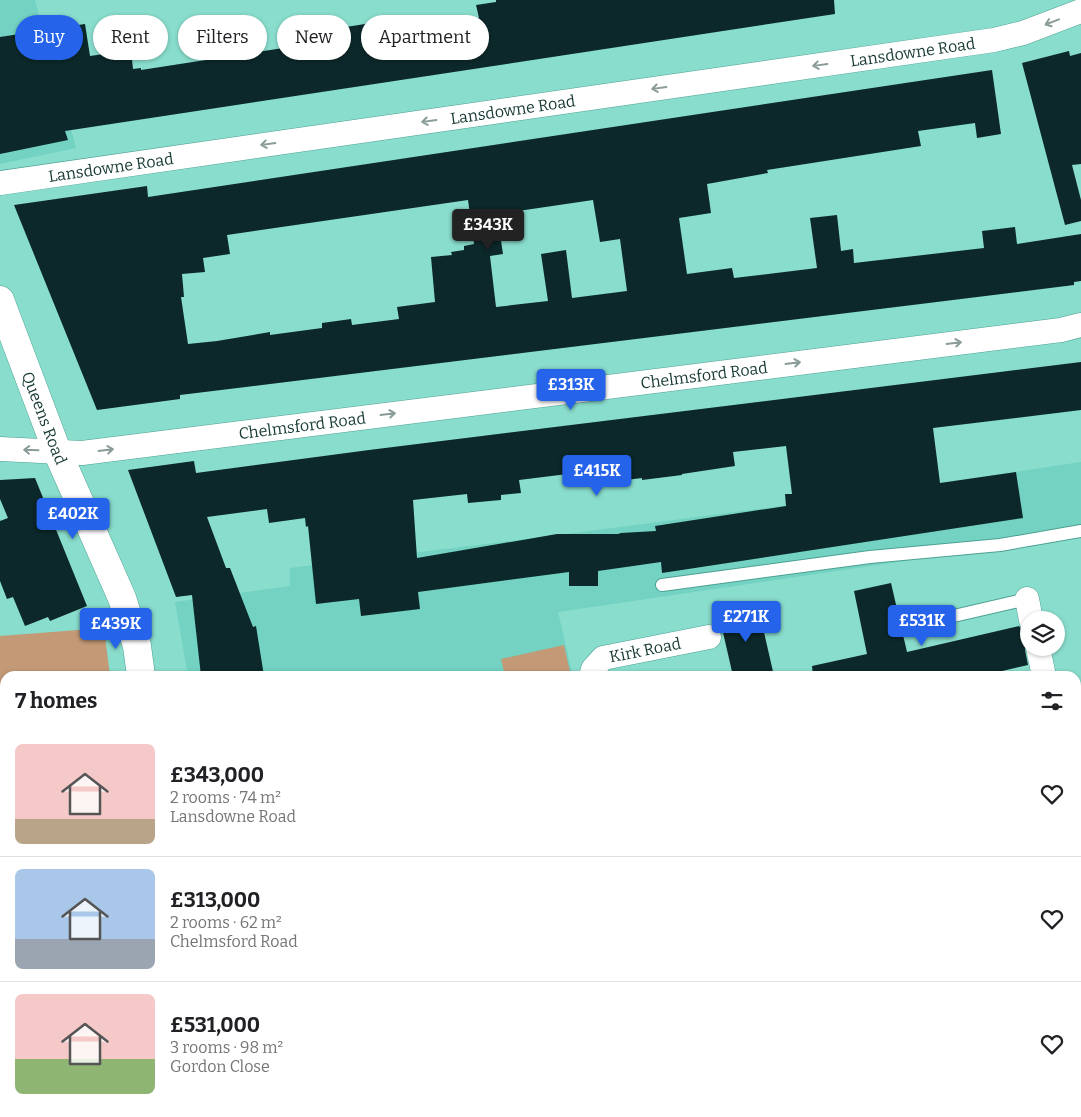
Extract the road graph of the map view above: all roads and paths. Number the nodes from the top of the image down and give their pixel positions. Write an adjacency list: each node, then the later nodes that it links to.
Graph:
1 (1081, 11): 2 (street, Lansdowne Road, one-way to 2)
2 (0, 183)
3 (0, 300): 6 (street, Queens Road)
4 (1081, 325): 6 (street, Chelmsford Road, one-way to 4)
5 (0, 449): 6 (street, Chelmsford Road, one-way to 5)
6 (57, 451): 13 (street, Queens Road)
7 (1081, 531): 8 (lane)
8 (662, 585)
9 (1029, 610): 10 (lane)
10 (919, 624)
11 (708, 636): 14 (street, Kirk Road)
12 (1040, 656): 15 (street)
13 (140, 671)
14 (592, 671)
15 (1043, 671)

